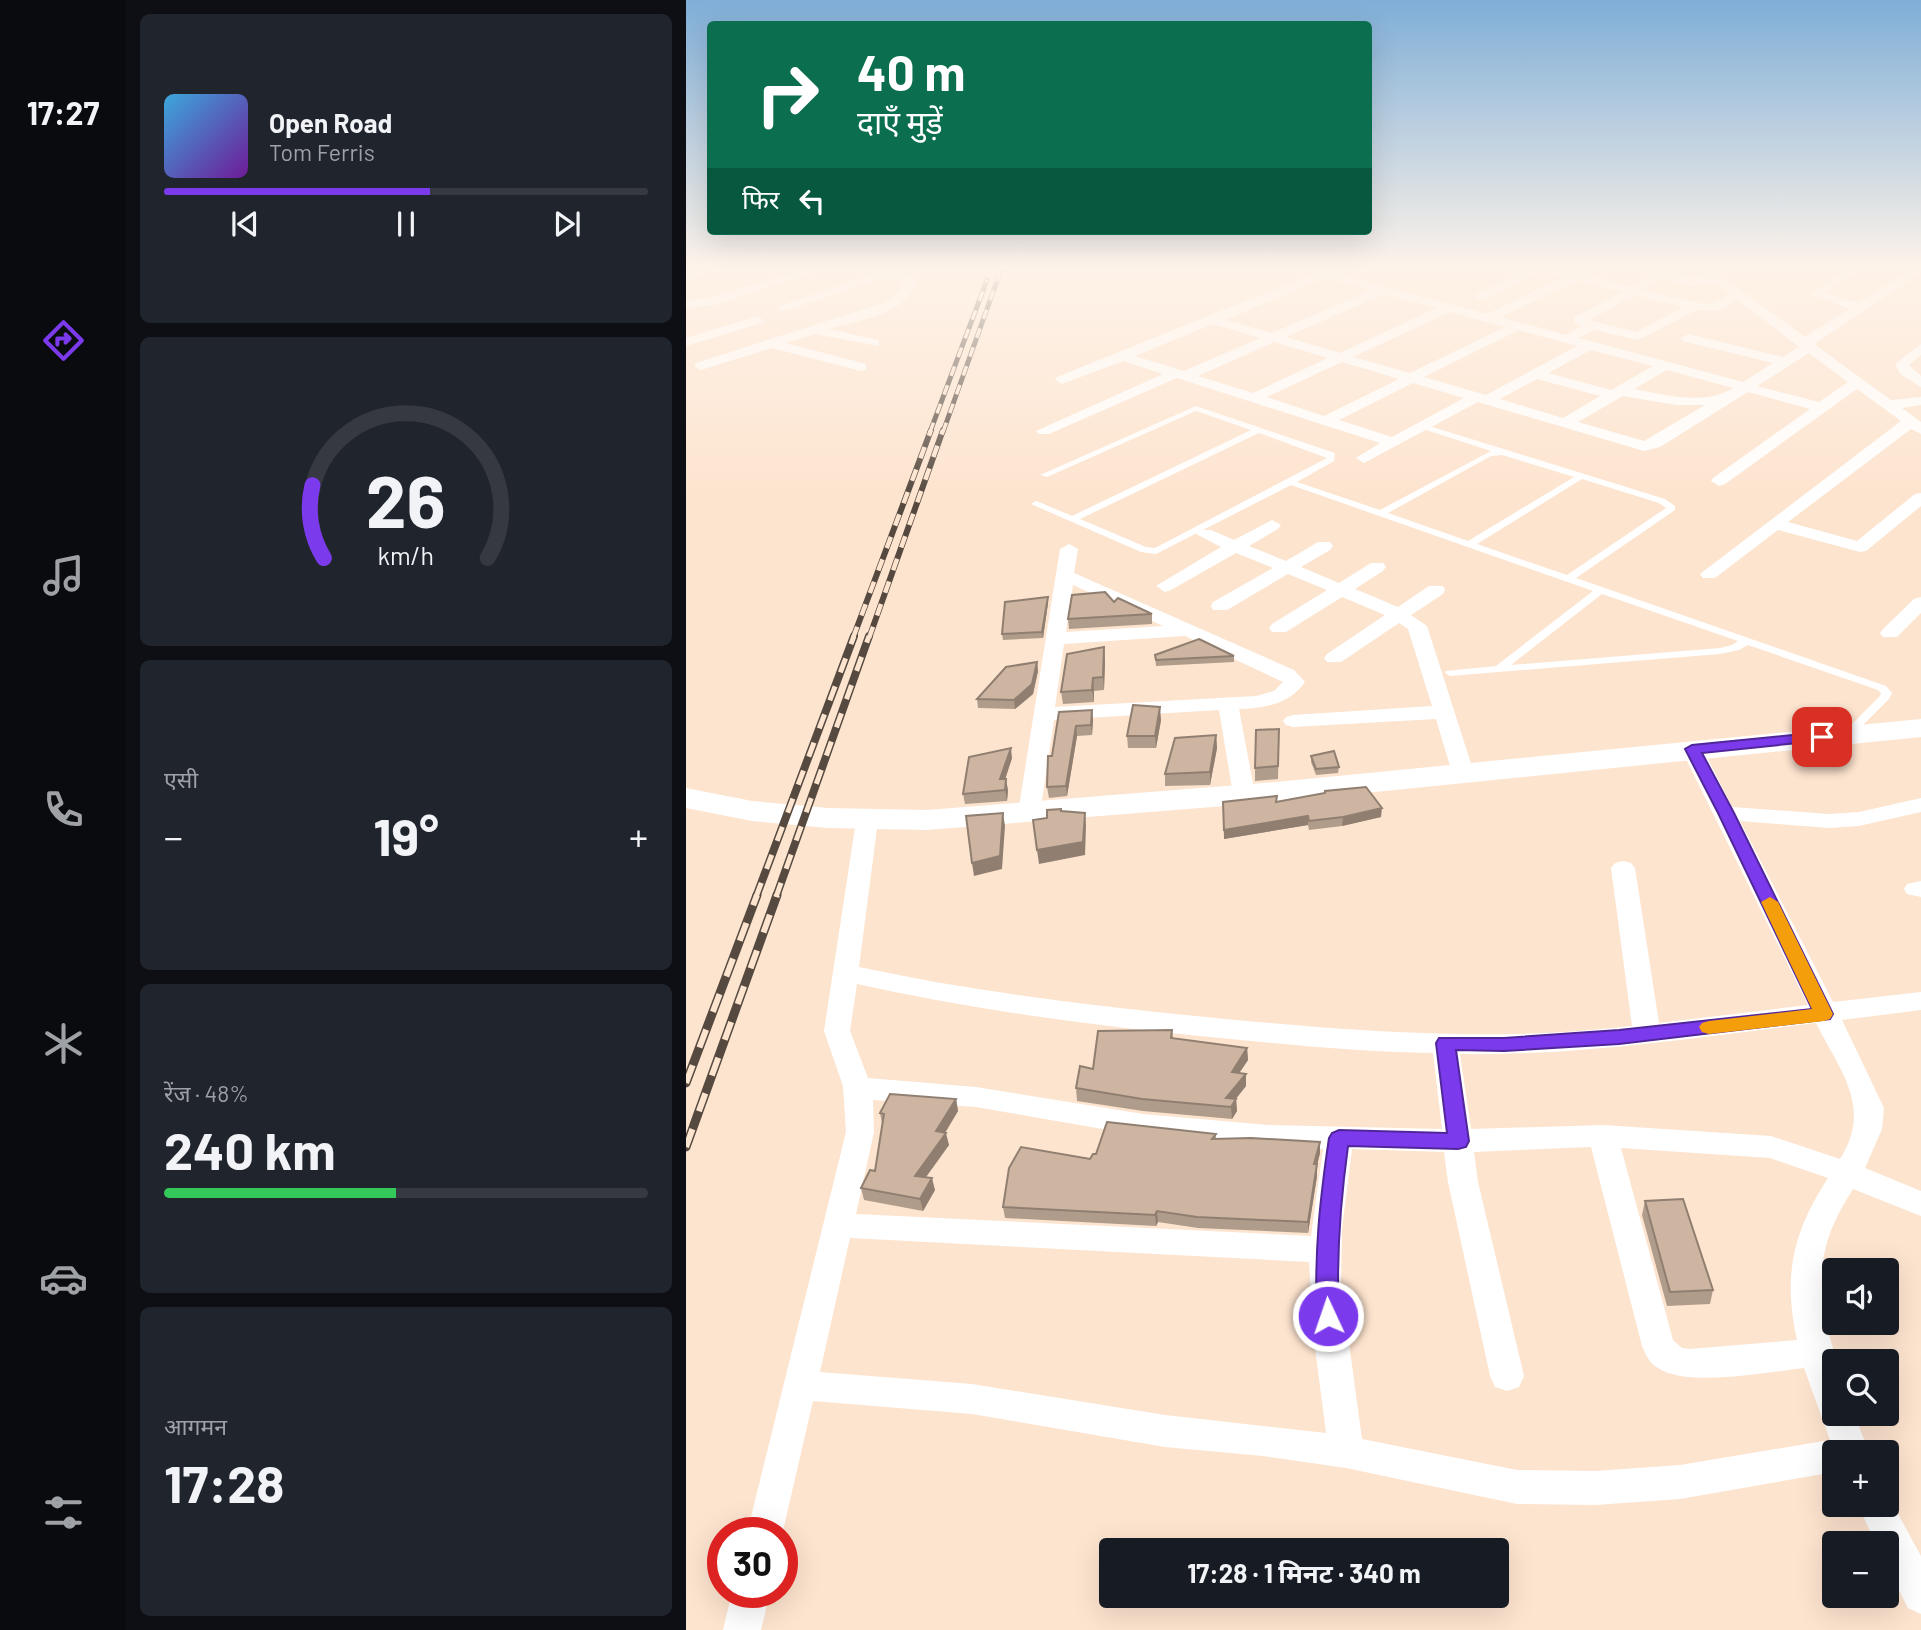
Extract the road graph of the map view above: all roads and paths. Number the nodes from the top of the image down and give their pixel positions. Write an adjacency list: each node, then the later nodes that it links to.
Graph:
1 (1154, 343): 14 (street)
2 (1260, 343): 21 (street)
3 (1290, 343): 15 (street)
4 (1371, 343): 15 (street)
5 (1482, 343): 22 (street)
6 (1579, 343): 11 (street)
7 (1708, 343): 16 (street)
8 (1803, 343): 12 (street)
9 (1811, 343): 12 (street)
10 (774, 344): 17 (street); 19 (street)
11 (1587, 345): 18 (street); 20 (street)
12 (1807, 346): 16 (street); 24 (street)
13 (1921, 348): 25 (street)
14 (1122, 356): 21 (street); 23 (street)
15 (1339, 358): 22 (street); 28 (street)
16 (1784, 362): 26 (street)
17 (701, 366)
18 (1664, 366): 26 (street); 27 (street)
19 (861, 367)
20 (1535, 374): 27 (street); 29 (street)
21 (1180, 375): 28 (street); 39 (street)
22 (1410, 378): 29 (street); 34 (street)
23 (1062, 380)
24 (1857, 382): 32 (street); 33 (street)
25 (1921, 383)
26 (1744, 387): 30 (street); 33 (street)
27 (1616, 393): 30 (street); 35 (street)
28 (1254, 398): 34 (street)
29 (1480, 399): 35 (street); 37 (street)
30 (1721, 401): 35 (street)
31 (1921, 401): 32 (street)
32 (1887, 405): 36 (street)
33 (1821, 407): 45 (street)
34 (1325, 421): 40 (street)
35 (1563, 424)
36 (1916, 425): 51 (street)
37 (1423, 426): 40 (street); 41 (lane)
38 (1260, 429): 43 (lane); 46 (lane); 50 (lane)
39 (1044, 431)
40 (1392, 442): 42 (street)
41 (1502, 452): 44 (lane); 49 (lane)
42 (1364, 458)
43 (1044, 475)
44 (1582, 476): 54 (lane); 62 (lane)
45 (1719, 481)
46 (1290, 482): 49 (lane); 50 (lane)
47 (1921, 498): 51 (street)
48 (1036, 504): 50 (lane)
49 (1381, 513): 54 (lane)
50 (1073, 519)
51 (1774, 524): 60 (street)
52 (1272, 525): 55 (street)
53 (1205, 534): 55 (street)
54 (1470, 544): 62 (lane)
55 (1234, 546): 59 (street); 63 (street)
56 (1324, 546): 59 (street)
57 (1069, 549): 61 (street)
58 (1377, 567): 65 (street)
59 (1287, 568): 65 (street); 68 (street)
60 (1709, 574)
61 (1065, 575): 71 (street); 73 (street)
62 (1570, 578): 64 (lane)
63 (1166, 586)
64 (1602, 589): 74 (lane); 76 (lane)
65 (1340, 590): 69 (street); 70 (street)
66 (1436, 590): 69 (street)
67 (1921, 603): 72 (street)
68 (1220, 606)
69 (1399, 615): 75 (street); 79 (street)
70 (1279, 628)
71 (1188, 630): 73 (street); 78 (street)
72 (1890, 633)
73 (1055, 639): 80 (street)
74 (1748, 640): 76 (lane); 83 (lane)
75 (1334, 658)
76 (1499, 669): 77 (lane)
77 (1450, 673)
78 (1228, 703): 80 (street); 86 (street)
79 (1444, 712): 81 (street); 85 (street)
80 (1044, 714): 89 (street)
81 (1293, 721)
82 (1919, 727): 83 (street)
83 (1848, 734): 84 (street)
84 (1692, 749): 85 (street); 90 (street)
85 (1463, 773): 86 (street)
86 (1244, 794): 89 (street)
87 (686, 798): 91 (street)
88 (1921, 805): 90 (street)
89 (1029, 813): 91 (street)
90 (1726, 813): 95 (street)
91 (867, 821): 93 (street)
92 (1623, 867): 96 (street)
93 (845, 973): 97 (street); 98 (street)
94 (1921, 1001): 95 (street)
95 (1824, 1014): 96 (street); 102 (street)
96 (1647, 1034): 97 (street)
97 (1446, 1043): 101 (street)
98 (857, 1088): 100 (street); 104 (street)
99 (1603, 1136): 101 (street); 102 (street); 106 (street)
100 (1339, 1138): 101 (street); 105 (street)
101 (1458, 1141): 108 (street)
102 (1846, 1173): 103 (street); 106 (street)
103 (1921, 1204)
104 (838, 1225): 105 (street); 109 (street)
105 (1326, 1250): 110 (street)
106 (1814, 1353): 107 (street)
107 (1822, 1374)
108 (1507, 1376)
109 (800, 1385): 110 (street); 112 (street)
110 (1346, 1452): 111 (street)
111 (1822, 1458)
112 (769, 1517)
113 (1882, 1517): 114 (street)
114 (1921, 1595)
115 (747, 1608): 116 (street)
116 (742, 1630)

